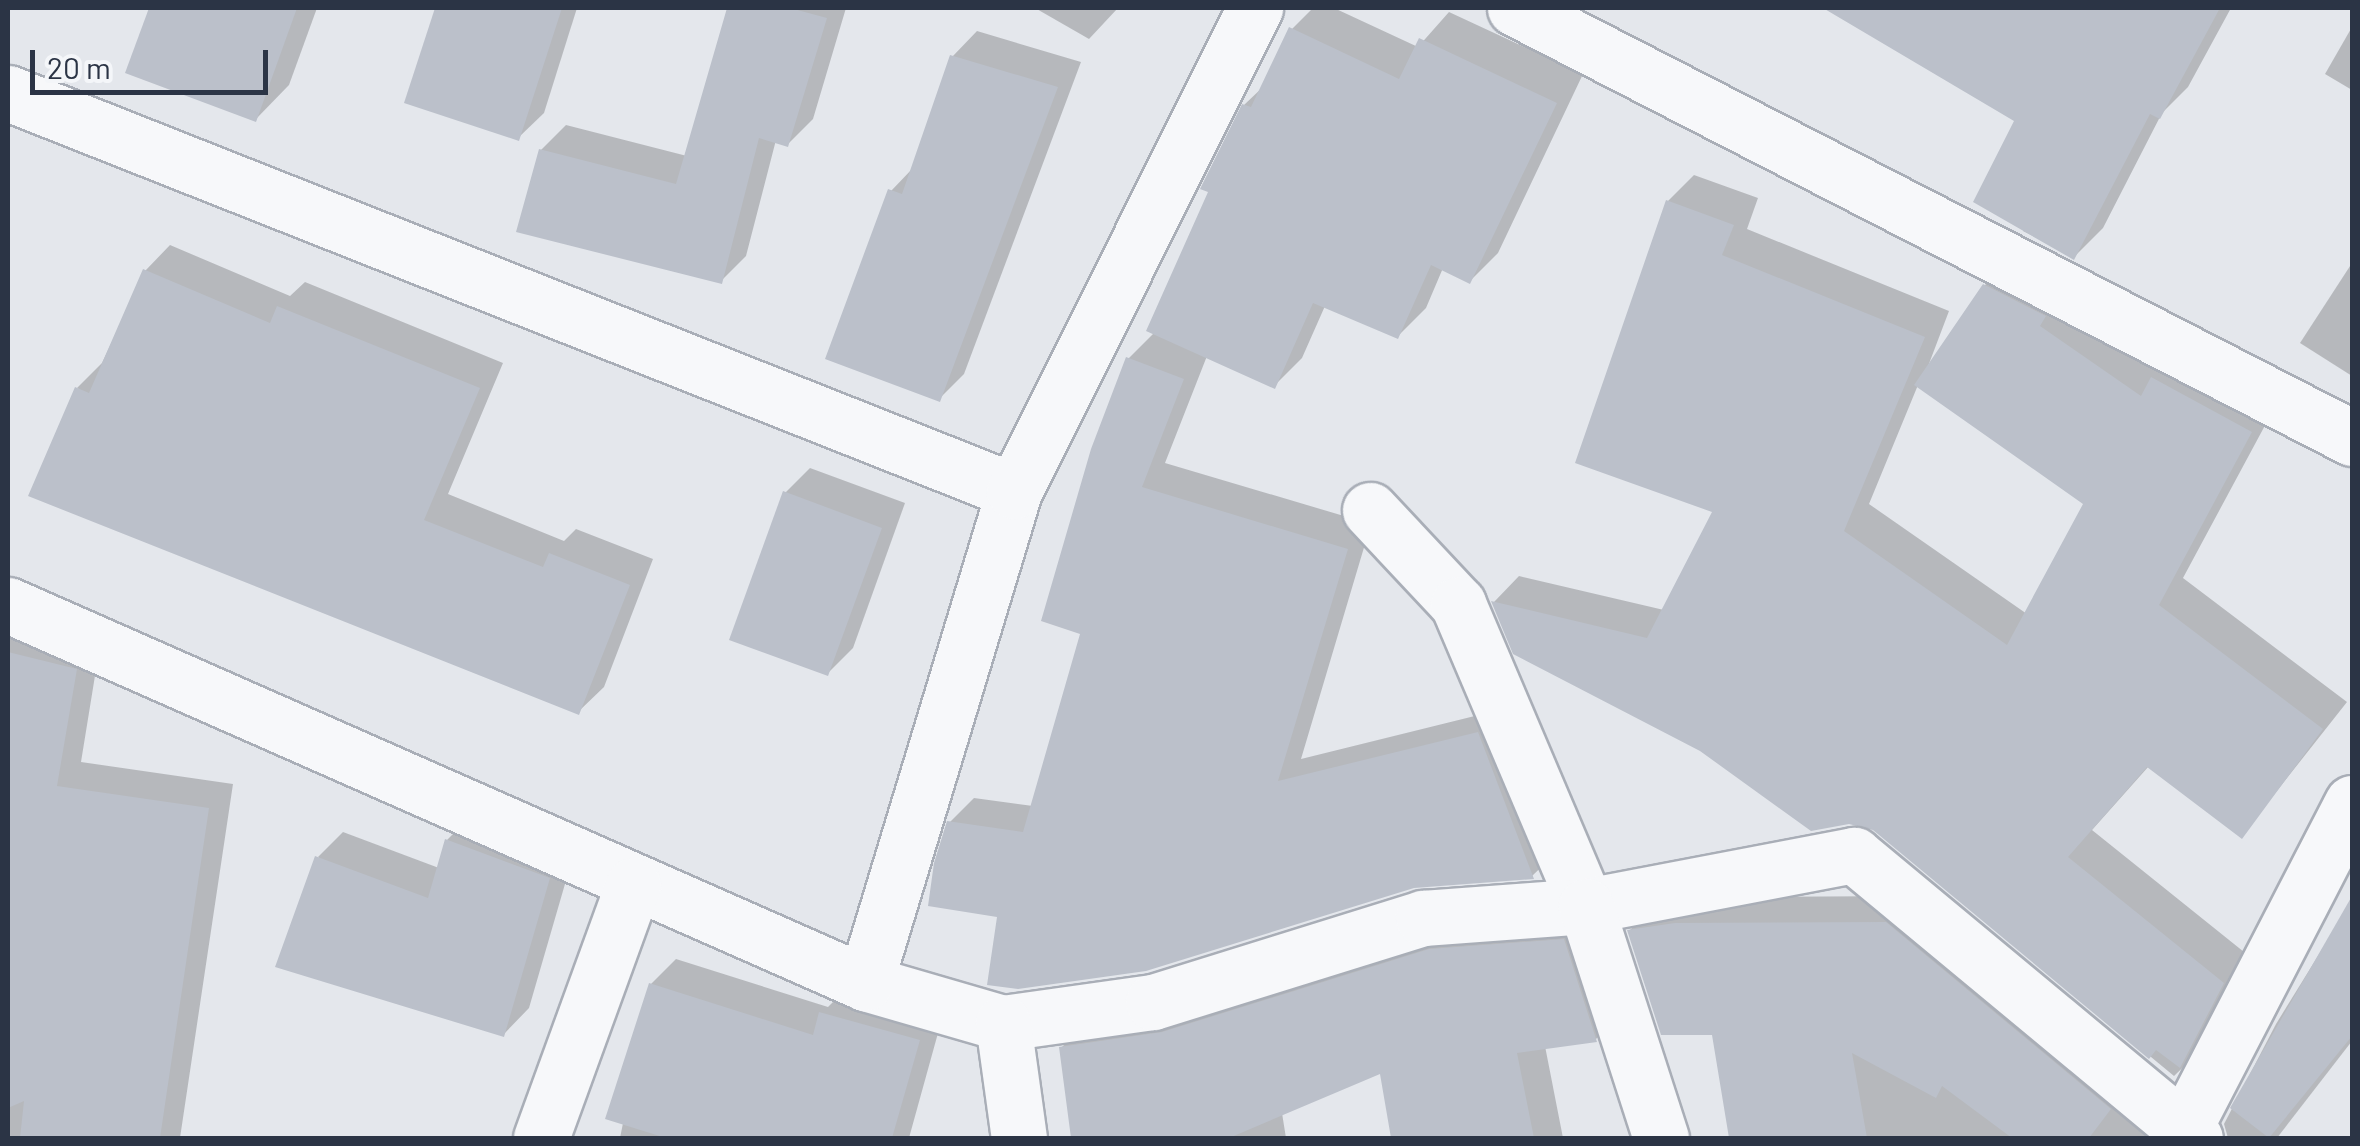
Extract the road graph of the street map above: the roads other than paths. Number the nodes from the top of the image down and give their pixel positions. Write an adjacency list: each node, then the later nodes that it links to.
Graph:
1 (1255, 8): 5 (lane)
2 (1515, 8): 4 (lane)
3 (8, 93): 5 (lane)
4 (2352, 438)
5 (1014, 491): 11 (lane)
6 (1370, 510): 10 (lane)
7 (8, 605): 9 (lane)
8 (2352, 803): 13 (lane)
9 (633, 884): 11 (lane); 14 (lane)
10 (1586, 906): 12 (lane); 13 (lane); 16 (lane)
11 (865, 983): 12 (lane)
12 (1002, 1023): 15 (lane)
13 (2185, 1137)
14 (541, 1138)
15 (1019, 1138)
16 (1660, 1138)

